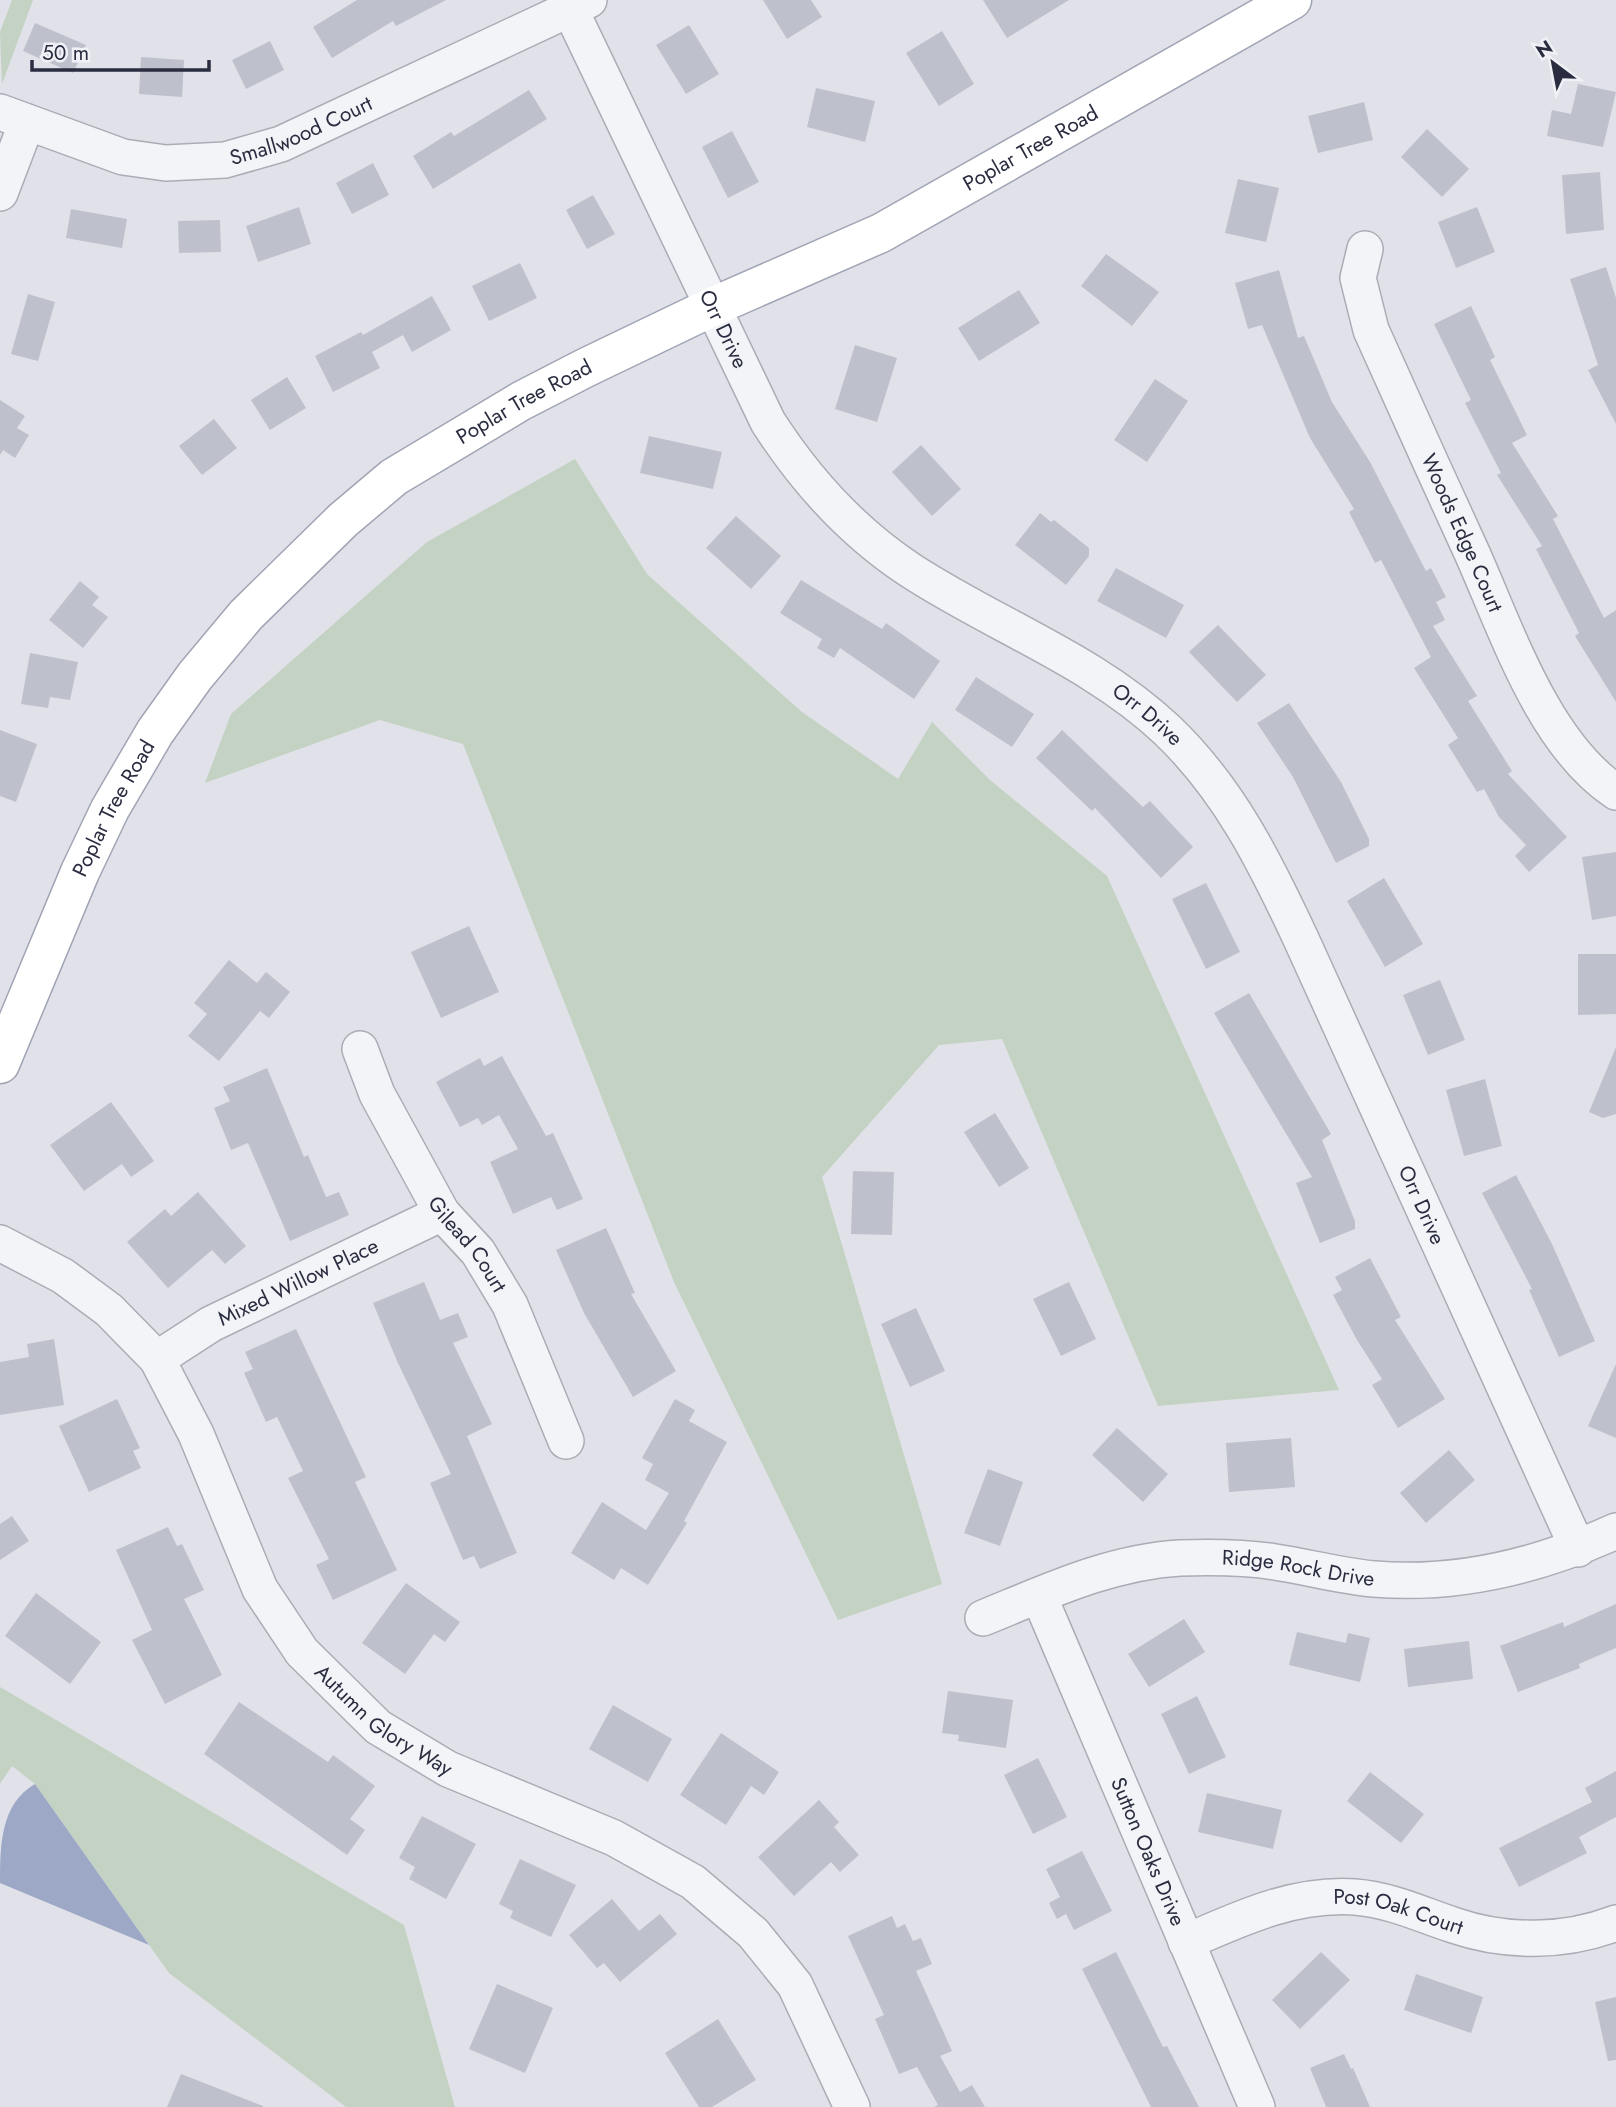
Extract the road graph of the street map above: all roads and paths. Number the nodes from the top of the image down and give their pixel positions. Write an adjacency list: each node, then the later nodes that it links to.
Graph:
1 (1292, 0): 6 (main road, Poplar Tree Road)
2 (579, 5): 3 (street, Smallwood Court); 6 (street, Orr Drive)
3 (13, 117): 4 (street)
4 (0, 193)
5 (1365, 249): 7 (street, Woods Edge Court)
6 (712, 307): 9 (main road, Poplar Tree Road); 15 (street, Orr Drive)
7 (1616, 792)
8 (360, 1049): 10 (street, Gilead Court)
9 (0, 1064)
10 (442, 1213): 12 (street, Mixed Willow Place); 13 (street, Gilead Court)
11 (0, 1243): 12 (street, Autumn Glory Way)
12 (157, 1359): 20 (street, Autumn Glory Way)
13 (566, 1441)
14 (1616, 1531): 15 (street, Ridge Rock Drive)
15 (1578, 1549): 16 (street, Ridge Rock Drive)
16 (1039, 1595): 17 (street, Ridge Rock Drive); 19 (street, Sutton Oaks Drive)
17 (983, 1618)
18 (1616, 1923): 19 (street, Post Oak Court)
19 (1186, 1942): 21 (street, Sutton Oaks Drive)
20 (852, 2107)
21 (1257, 2107)

